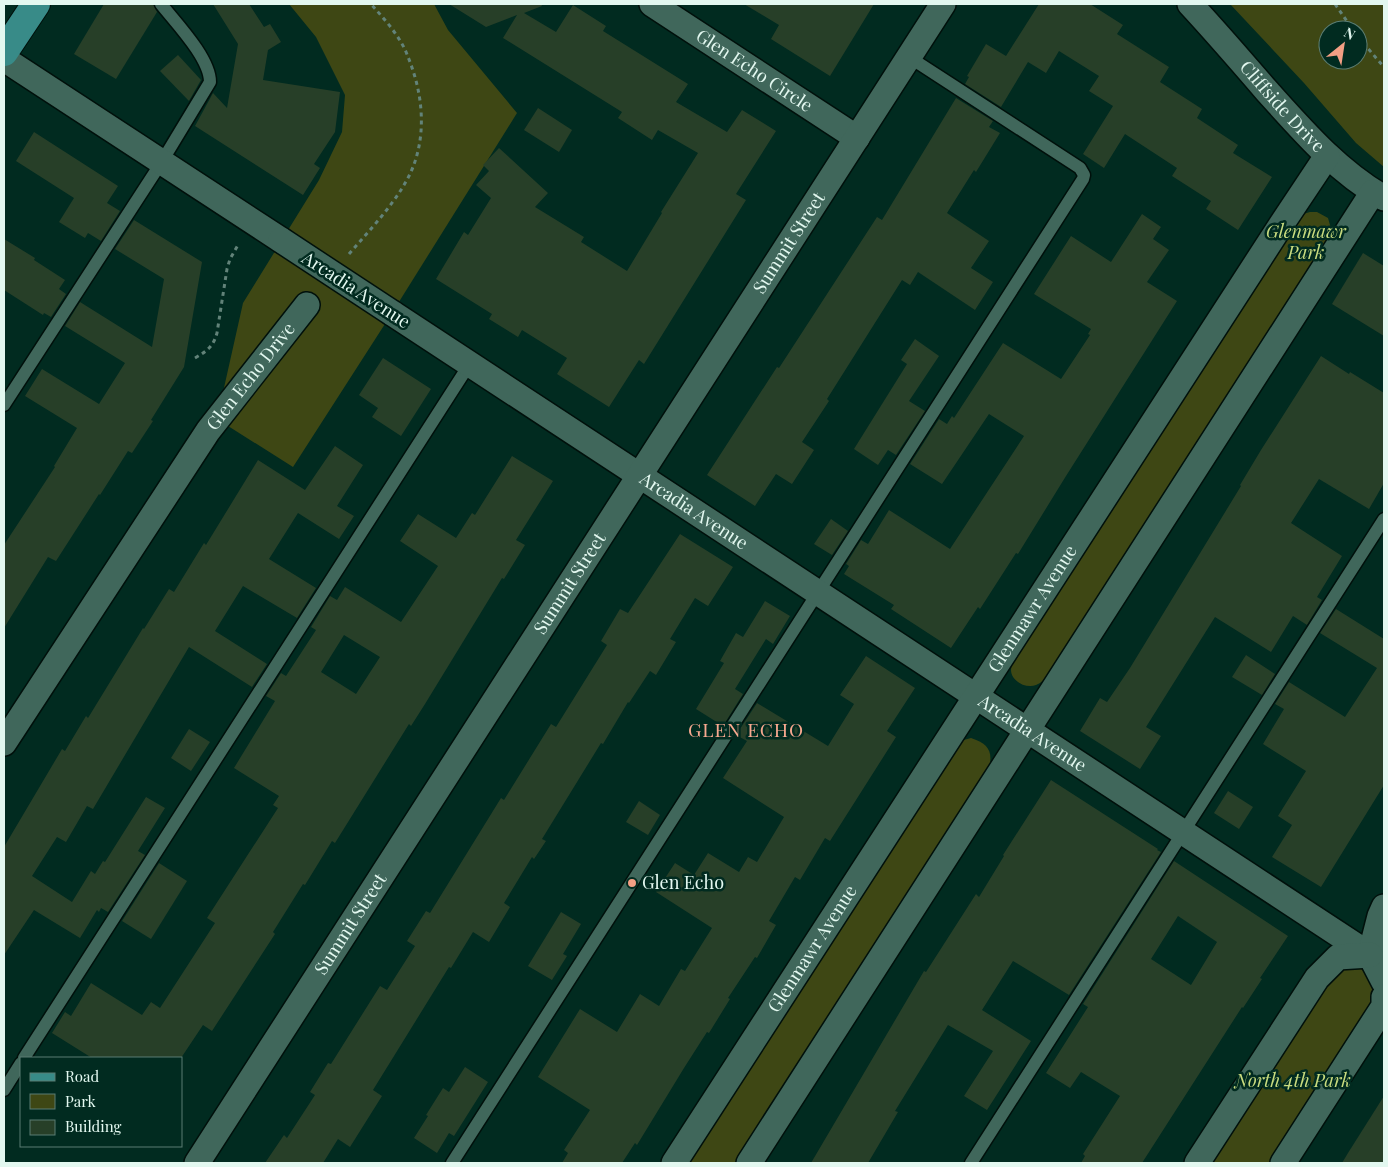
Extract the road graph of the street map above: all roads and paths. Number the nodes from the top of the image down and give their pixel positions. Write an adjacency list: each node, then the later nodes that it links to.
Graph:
1 (36, 4): 10 (main road)
2 (160, 4): 16 (lane)
3 (371, 4): 19 (path)
4 (652, 4): 14 (street, Glen Echo Circle)
5 (943, 4): 11 (street, Summit Street)
6 (1190, 4): 15 (street, Cliffside Drive)
7 (1335, 4): 8 (path)
8 (1346, 20)
9 (1368, 49): 13 (path)
10 (4, 52)
11 (909, 58): 14 (street, Summit Street); 26 (lane)
12 (4, 59): 16 (street, Arcadia Avenue)
13 (1384, 67)
14 (857, 138): 24 (street, Summit Street)
15 (1327, 156): 17 (street, Cliffside Drive); 27 (street, Glenmawr Avenue)
16 (161, 162): 22 (street, Arcadia Avenue, bridge); 23 (lane)
17 (1379, 195): 28 (street)
18 (243, 238): 21 (path)
19 (344, 260)
20 (306, 305): 29 (street, Glen Echo Drive)
21 (195, 358)
22 (469, 365): 24 (street, Arcadia Avenue); 35 (lane)
23 (4, 405)
24 (639, 477): 26 (street, Arcadia Avenue); 38 (street, Summit Street)
25 (1384, 519): 30 (lane)
26 (818, 594): 27 (street, Arcadia Avenue); 39 (lane)
27 (975, 697): 28 (street, Arcadia Avenue); 40 (street, Glenmawr Avenue)
28 (1027, 731): 30 (street, Arcadia Avenue); 41 (street)
29 (4, 743)
30 (1183, 833): 32 (street, Arcadia Avenue); 42 (lane)
31 (1384, 907): 32 (street)
32 (1377, 960): 33 (street); 43 (street)
33 (1384, 982)
34 (1384, 997): 44 (street)
35 (25, 1057)
36 (20, 1065): 37 (lane)
37 (4, 1090)
38 (197, 1163)
39 (452, 1163)
40 (674, 1163)
41 (749, 1163)
42 (971, 1163)
43 (1197, 1163)
44 (1283, 1163)

